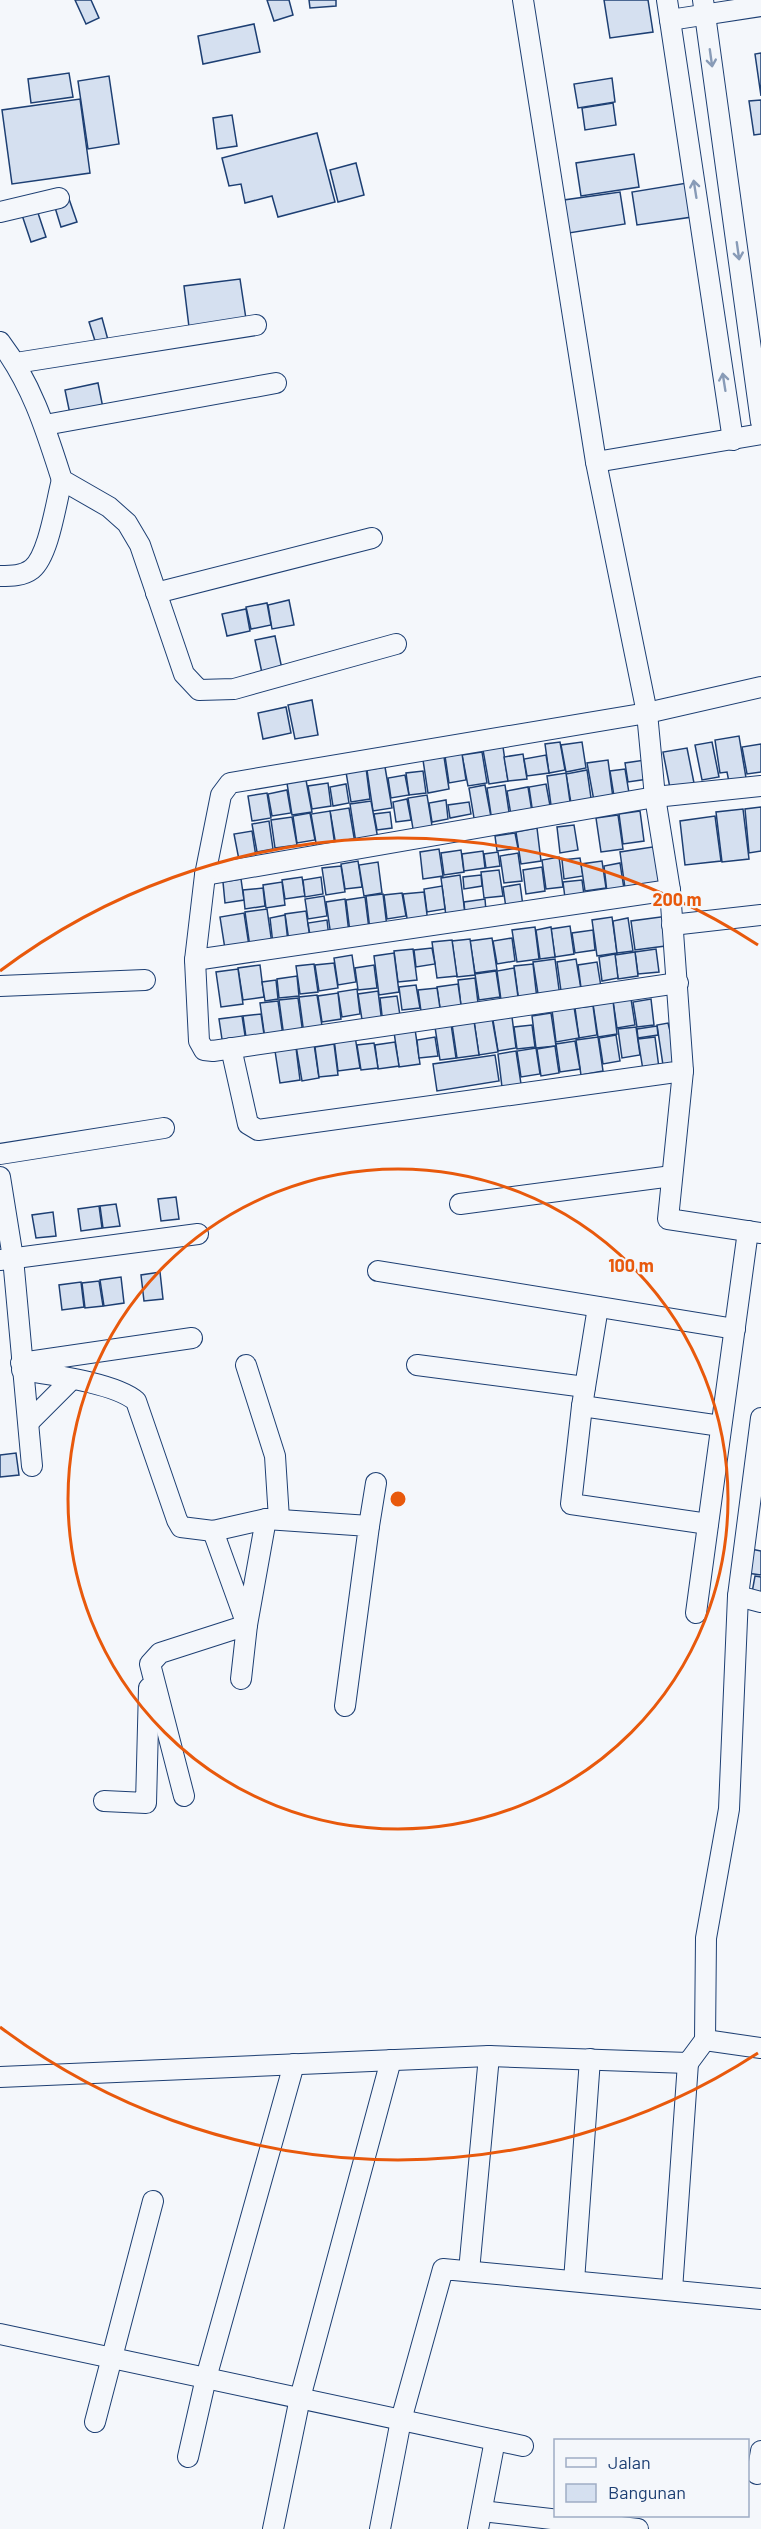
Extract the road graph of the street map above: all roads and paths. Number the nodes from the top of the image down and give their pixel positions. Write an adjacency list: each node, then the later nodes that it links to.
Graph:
1 (523, 0): 16 (street)
2 (667, 0): 5 (street)
3 (761, 6): 4 (street)
4 (704, 7): 5 (street); 12 (street, one-way to 12)
5 (670, 20): 15 (street, one-way to 5)
6 (59, 198): 7 (street)
7 (0, 212)
8 (256, 325): 10 (street)
9 (0, 342): 10 (street)
10 (16, 363): 13 (street)
11 (276, 383): 13 (street)
12 (761, 422)
13 (45, 424): 17 (street)
14 (761, 434): 15 (street)
15 (733, 440): 16 (street)
16 (596, 462): 23 (street)
17 (62, 480): 19 (street); 20 (street)
18 (372, 538): 20 (street)
19 (0, 576)
20 (156, 593): 21 (street)
21 (396, 644)
22 (761, 687): 23 (street)
23 (646, 713): 25 (street); 26 (street)
24 (761, 786): 25 (street)
25 (655, 797): 26 (street); 27 (street)
26 (205, 875): 30 (street)
27 (670, 890): 29 (street); 30 (street)
28 (761, 915): 29 (street)
29 (672, 926): 32 (street)
30 (195, 960): 34 (street)
31 (145, 980): 33 (street)
32 (678, 982): 34 (street); 35 (street)
33 (0, 986)
34 (231, 1048): 35 (street)
35 (683, 1071): 38 (street)
36 (164, 1128): 37 (street)
37 (0, 1154)
38 (672, 1176): 40 (street); 41 (street)
39 (0, 1177): 43 (street)
40 (460, 1204)
41 (755, 1232): 46 (street)
42 (198, 1234): 43 (street)
43 (6, 1259): 50 (street)
44 (378, 1271): 45 (street)
45 (598, 1307): 46 (street); 52 (street)
46 (735, 1329): 55 (street)
47 (192, 1338): 50 (street)
48 (246, 1365): 58 (street)
49 (417, 1365): 52 (street)
50 (22, 1366): 51 (street); 54 (street)
51 (72, 1378): 54 (street); 61 (street)
52 (583, 1397): 55 (street); 59 (street)
53 (761, 1418): 62 (street)
54 (29, 1422): 56 (street)
55 (721, 1426): 59 (street)
56 (32, 1466)
57 (376, 1483): 60 (street)
58 (273, 1519): 60 (street); 61 (street); 65 (street)
59 (708, 1524): 64 (street)
60 (369, 1526): 68 (street)
61 (213, 1531): 65 (street)
62 (738, 1596): 63 (street); 71 (street)
63 (761, 1602)
64 (696, 1612)
65 (247, 1625): 66 (street); 67 (street)
66 (150, 1664): 69 (street); 70 (street)
67 (241, 1679)
68 (345, 1706)
69 (184, 1796)
70 (104, 1801)
71 (705, 2040): 72 (street); 76 (street)
72 (761, 2048)
73 (489, 2056): 74 (street); 75 (street); 80 (street)
74 (590, 2059): 76 (street); 81 (street)
75 (391, 2060): 77 (street); 87 (street)
76 (688, 2063): 82 (street)
77 (294, 2064): 78 (street); 86 (street)
78 (0, 2077)
79 (153, 2201): 85 (street)
80 (469, 2271): 81 (street); 88 (street)
81 (574, 2281): 82 (street)
82 (672, 2290): 83 (street)
83 (761, 2299)
84 (0, 2334): 85 (street)
85 (112, 2358): 86 (street); 89 (street)
86 (207, 2378): 87 (street); 93 (street)
87 (300, 2398): 88 (street); 96 (street)
88 (401, 2420): 90 (street); 97 (street)
89 (95, 2422)
90 (495, 2440): 91 (street); 95 (street)
91 (523, 2446)
92 (761, 2451): 94 (street)
93 (188, 2457)
94 (757, 2474)
95 (480, 2520): 98 (street)
96 (273, 2529)
97 (380, 2529)
98 (638, 2529)

